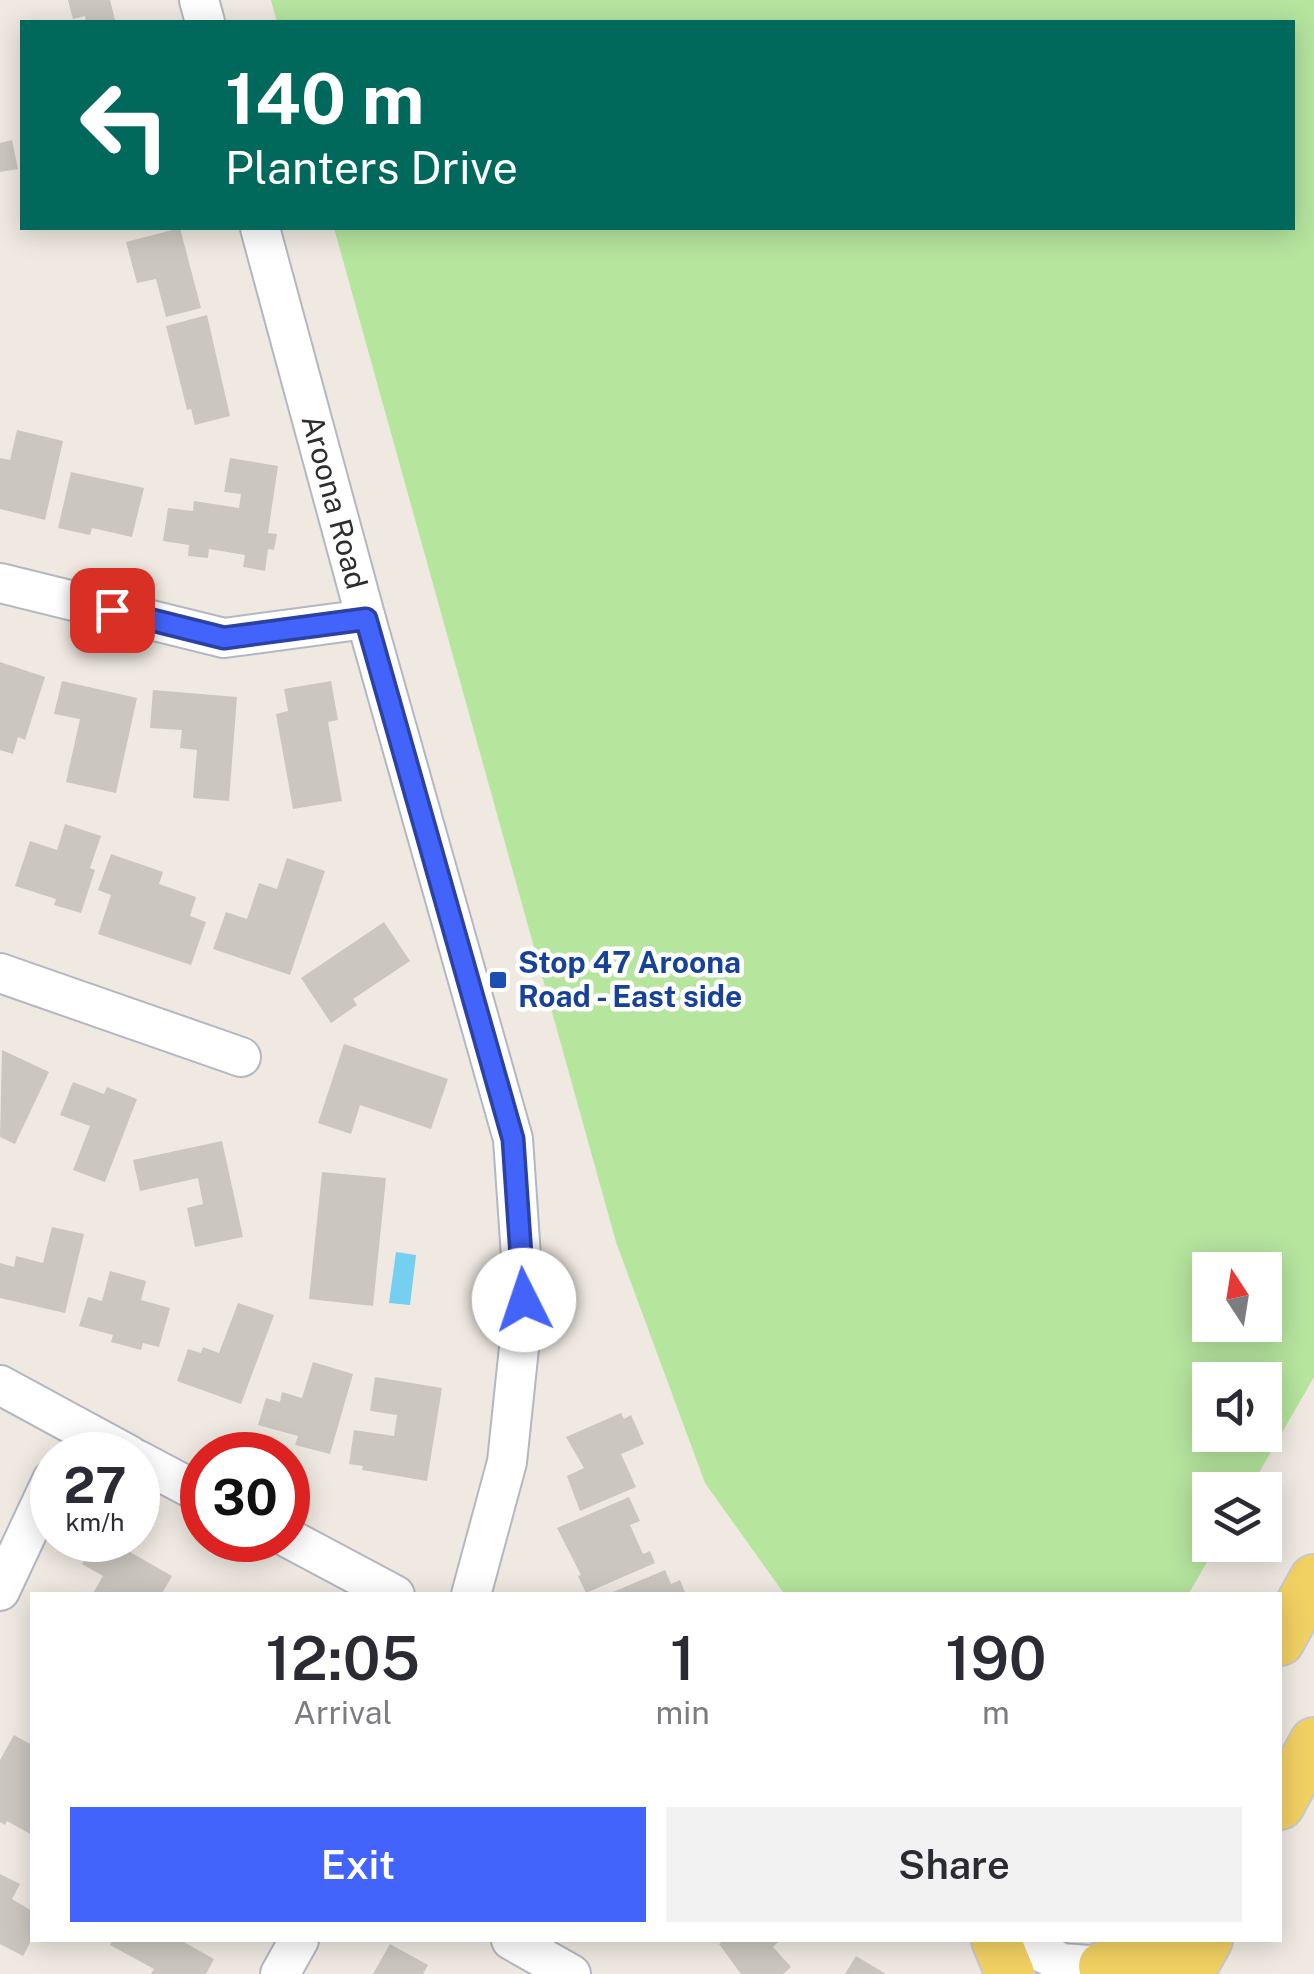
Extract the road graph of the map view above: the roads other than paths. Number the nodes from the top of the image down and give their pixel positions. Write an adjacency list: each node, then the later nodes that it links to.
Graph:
1 (261, 230): 3 (street, Aroona Road)
2 (0, 583): 3 (street)
3 (366, 619): 13 (street, Aroona Road)
4 (0, 972): 5 (street)
5 (241, 1057)
6 (0, 1384): 7 (street)
7 (60, 1432)
8 (30, 1527): 11 (street)
9 (310, 1550): 12 (street)
10 (1314, 1579): 14 (main road)
11 (0, 1591)
12 (389, 1592)
13 (472, 1592)
14 (1282, 1637)
15 (1314, 1738): 16 (main road); 17 (main road)
16 (1282, 1779)
17 (1282, 1801)
18 (297, 1942): 25 (street)
19 (515, 1942): 26 (street)
20 (997, 1942): 27 (main road)
21 (1022, 1942): 24 (street)
22 (1166, 1942): 24 (main road)
23 (1207, 1942): 28 (main road)
24 (1100, 1959)
25 (280, 1974)
26 (571, 1974)
27 (1010, 1974)
28 (1190, 1974)

